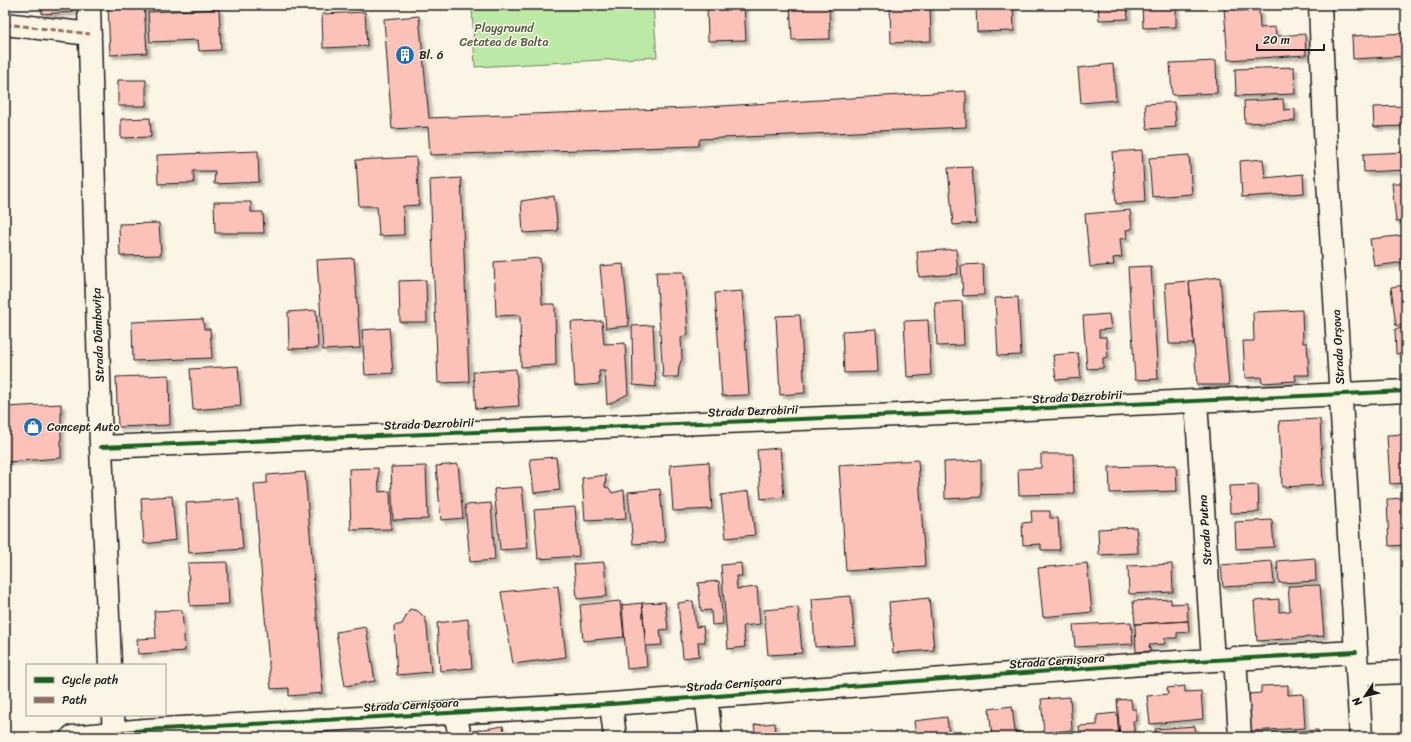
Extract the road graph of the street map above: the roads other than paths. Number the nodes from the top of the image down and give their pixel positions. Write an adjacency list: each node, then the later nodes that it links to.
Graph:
1 (89, 5): 4 (street, Strada Dâmbovița)
2 (1320, 5): 6 (street, Strada Orșova)
3 (5, 24): 4 (street)
4 (90, 34): 8 (street, Strada Dâmbovița)
5 (1406, 391): 6 (street, Strada Dezrobirii)
6 (1340, 394): 7 (street, Strada Dezrobirii); 9 (street, Strada Orșova)
7 (1196, 401): 8 (street, Strada Dezrobirii); 11 (street, Strada Putna)
8 (101, 447): 12 (street, Strada Dâmbovița)
9 (1356, 652): 10 (street, Strada Cernișoara); 14 (street, Strada Orșova)
10 (1235, 658): 11 (street, Strada Cernișoara); 23 (street)
11 (1213, 660): 15 (street, Strada Cernișoara)
12 (110, 664)
13 (1406, 672): 14 (street)
14 (1358, 674): 24 (street, Strada Orșova)
15 (706, 696): 16 (street, Strada Cernișoara); 22 (street)
16 (611, 704): 17 (street, Strada Cernișoara); 21 (street)
17 (455, 712): 18 (street, Strada Cernișoara); 20 (street)
18 (113, 728): 19 (street, Strada Cernișoara)
19 (72, 737)
20 (460, 737)
21 (615, 737)
22 (711, 737)
23 (1240, 737)
24 (1361, 737)

